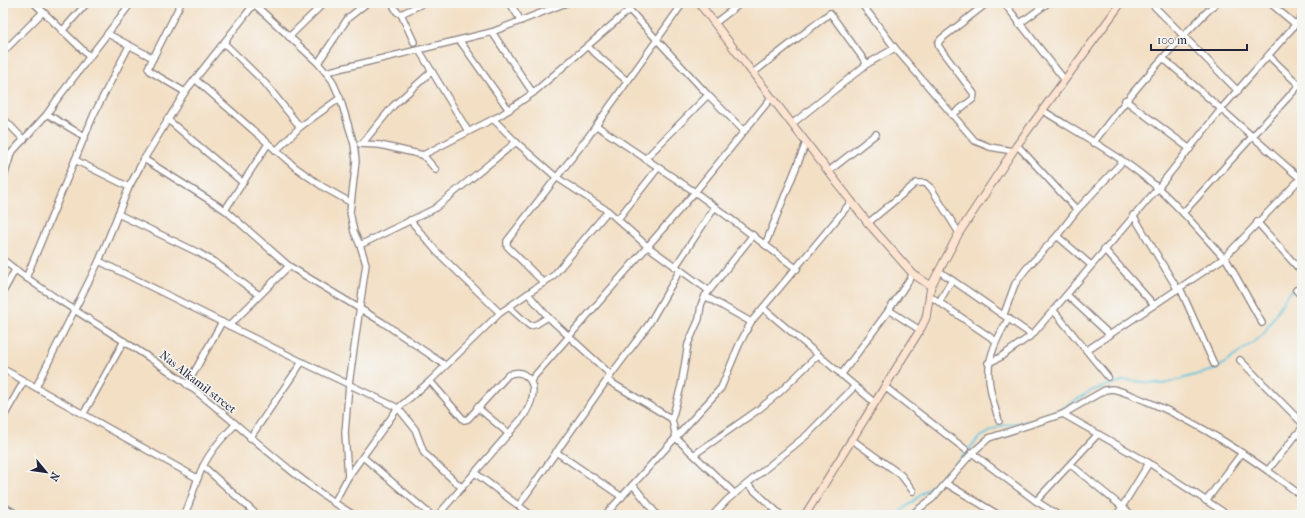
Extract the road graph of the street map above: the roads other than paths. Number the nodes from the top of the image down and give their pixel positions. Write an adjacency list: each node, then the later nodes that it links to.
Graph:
1 (34, 3): 25 (street)
2 (87, 3): 32 (street)
3 (131, 3): 34 (street)
4 (181, 3): 48 (street)
5 (254, 3): 36 (street); 39 (street)
6 (324, 3): 36 (street)
7 (367, 3): 50 (street)
8 (392, 3): 26 (street)
9 (424, 3): 26 (street)
10 (510, 3): 28 (street)
11 (566, 3): 28 (street)
12 (623, 3): 24 (street)
13 (683, 3): 37 (street)
14 (699, 3): 29 (street)
15 (742, 3): 29 (street)
16 (861, 3): 43 (street)
17 (988, 3): 70 (street)
18 (1004, 3): 30 (street)
19 (1048, 3): 30 (street)
20 (1121, 3): 56 (street)
21 (1151, 3): 35 (street)
22 (1216, 3): 35 (street)
23 (1270, 3): 31 (street)
24 (629, 10): 37 (street); 42 (street)
25 (43, 12): 32 (street); 45 (street)
26 (401, 14): 40 (street)
27 (1302, 17): 31 (street)
28 (521, 21): 33 (street)
29 (715, 24): 54 (street)
30 (1019, 24): 56 (street)
31 (1295, 24): 46 (street)
32 (62, 31): 47 (street)
33 (492, 32): 38 (street); 61 (street)
34 (108, 34): 41 (street); 47 (street)
35 (1182, 36): 49 (street); 59 (street)
36 (289, 37): 50 (street)
37 (656, 39): 57 (street); 62 (street)
38 (460, 41): 44 (street); 67 (street)
39 (224, 42): 55 (street); 76 (street)
40 (414, 42)
41 (129, 46): 48 (street); 81 (street)
42 (588, 47): 57 (street); 61 (street)
43 (895, 48): 51 (street); 70 (street)
44 (419, 50): 52 (street); 53 (street)
45 (3, 52)
46 (1268, 56): 58 (street); 59 (street)
47 (90, 57): 69 (street)
48 (153, 58): 60 (street)
49 (1163, 58): 65 (street); 66 (street)
50 (318, 64): 53 (street)
51 (867, 64): 54 (street); 74 (street)
52 (432, 71): 77 (street); 88 (street)
53 (326, 72): 63 (street)
54 (753, 73): 64 (street)
55 (195, 79): 60 (street); 86 (street)
56 (1064, 79): 68 (street)
57 (627, 81): 75 (street)
58 (1301, 83): 80 (street)
59 (1238, 91): 66 (street)
60 (185, 92): 72 (street)
61 (533, 93): 67 (street)
62 (708, 95): 78 (street); 95 (street)
63 (340, 98): 76 (street); 87 (street)
64 (772, 98): 74 (street); 78 (street)
65 (1125, 100): 85 (street); 90 (street)
66 (1222, 108): 80 (street); 90 (street)
67 (509, 110): 73 (street)
68 (1042, 110): 85 (street); 89 (street)
69 (47, 114): 81 (street); 82 (street)
70 (952, 116): 89 (street)
71 (3, 118): 82 (street)
72 (167, 119): 94 (street); 105 (street)
73 (493, 119): 77 (street); 83 (street)
74 (792, 124): 84 (street)
75 (597, 126): 95 (street); 102 (street)
76 (300, 127): 91 (street)
77 (468, 131): 92 (street)
78 (744, 131): 108 (street)
79 (876, 134): 101 (street)
80 (1253, 135): 103 (street); 115 (street)
81 (85, 137): 96 (street)
82 (24, 140): 93 (street)
83 (516, 142): 102 (street); 119 (street)
84 (806, 143): 101 (street); 125 (street)
85 (1093, 143): 98 (street)
86 (268, 144): 91 (street); 105 (street)
87 (354, 144): 88 (street); 110 (street)
88 (362, 144): 92 (street)
89 (1015, 148): 113 (street); 122 (street)
90 (1190, 148): 107 (street)
91 (276, 151): 110 (street)
92 (423, 155): 100 (street)
93 (10, 156): 97 (street); 104 (street)
94 (144, 159): 106 (street); 112 (street)
95 (645, 159): 99 (street)
96 (75, 160): 106 (street); 140 (street)
97 (3, 162)
98 (1122, 162): 107 (street); 113 (street)
99 (658, 168): 108 (street); 118 (street)
100 (436, 170)
101 (829, 171): 109 (street)
102 (556, 177): 114 (street); 142 (street)
103 (1302, 178): 120 (street)
104 (3, 180)
105 (242, 182): 112 (street)
106 (129, 187): 116 (street)
107 (1158, 188): 115 (street); 117 (street)
108 (695, 192): 111 (street); 127 (street)
109 (852, 201): 121 (street); 135 (street)
110 (350, 202): 126 (street)
111 (715, 207): 123 (street); 134 (street)
112 (225, 210): 133 (street)
113 (1077, 210): 124 (street)
114 (608, 211): 118 (street); 142 (street)
115 (1183, 213): 129 (street)
116 (118, 214): 131 (street); 148 (street)
117 (1133, 215): 128 (street); 144 (street)
118 (618, 219): 127 (street)
119 (410, 220): 126 (street); 161 (street)
120 (1257, 222): 129 (street); 138 (street)
121 (868, 223): 122 (street); 139 (street)
122 (959, 233): 137 (street)
123 (753, 235): 125 (street); 147 (street)
124 (1057, 236): 132 (street); 162 (street)
125 (765, 244): 135 (street)
126 (360, 245): 156 (street)
127 (647, 246): 134 (street); 169 (street)
128 (1104, 249): 132 (street); 154 (street)
129 (1225, 257): 144 (street); 166 (street)
130 (3, 260): 136 (street, Nas Alkamil street)
131 (99, 261): 158 (street); 164 (street)
132 (1091, 265): 150 (street)
133 (289, 266): 148 (street); 156 (street)
134 (677, 269): 147 (street); 182 (street)
135 (797, 269): 157 (street)
136 (15, 270): 140 (street, Nas Alkamil street); 146 (street)
137 (939, 271): 141 (street); 143 (street)
138 (1301, 271)
139 (913, 274): 143 (street); 159 (street)
140 (26, 278): 158 (street, Nas Alkamil street)
141 (952, 280): 153 (street); 162 (street)
142 (544, 283): 149 (street)
143 (931, 286): 151 (street)
144 (1179, 289): 154 (street); 179 (street)
145 (1296, 290): 152 (street)
146 (3, 292)
147 (707, 293): 165 (street); 200 (street)
148 (259, 295): 167 (street)
149 (529, 295): 155 (street); 163 (street)
150 (1067, 295): 160 (street); 171 (street)
151 (930, 296): 153 (street); 168 (street)
152 (1302, 297)
153 (939, 302): 173 (street)
154 (1154, 305): 171 (street)
155 (510, 307): 161 (street); 163 (street)
156 (360, 308): 180 (street); 190 (street)
157 (763, 308): 165 (street); 175 (street)
158 (75, 309): 172 (street, Nas Alkamil street); 193 (street)
159 (889, 310): 168 (street); 183 (street)
160 (1054, 311): 170 (street); 174 (street)
161 (500, 313): 180 (street)
162 (1007, 316): 170 (street); 173 (street)
163 (548, 317): 169 (street)
164 (222, 322): 167 (street); 189 (street)
165 (751, 322): 208 (street)
166 (1262, 323)
167 (229, 326): 177 (street)
168 (920, 330): 192 (street)
169 (568, 335): 182 (street); 185 (street)
170 (1032, 335): 178 (street)
171 (1110, 335): 174 (street)
172 (124, 341): 189 (street, Nas Alkamil street); 197 (street)
173 (996, 341): 178 (street)
174 (1087, 350): 184 (street)
175 (817, 356): 183 (street); 214 (street)
176 (1240, 360): 202 (street)
177 (302, 362): 190 (street); 207 (street)
178 (988, 363): 201 (street)
179 (1214, 364)
180 (445, 365): 188 (street)
181 (3, 369): 187 (street)
182 (611, 375): 186 (street)
183 (841, 375): 191 (street)
184 (1108, 377)
185 (531, 380): 195 (street); 205 (street)
186 (606, 380): 200 (street); 211 (street)
187 (24, 381): 193 (street); 199 (street)
188 (430, 381): 195 (street); 196 (street)
189 (187, 384): 203 (street, Nas Alkamil street)
190 (349, 384): 196 (street); 222 (street)
191 (855, 386): 194 (street); 223 (street)
192 (885, 386): 194 (street); 210 (street)
193 (36, 387): 197 (street)
194 (875, 403): 209 (street)
195 (477, 407): 205 (street)
196 (398, 408): 215 (street); 226 (street)
197 (84, 413): 221 (street)
198 (1063, 414): 206 (street); 212 (street); 213 (street)
199 (3, 418)
200 (672, 419): 208 (street)
201 (999, 421)
202 (1302, 423)
203 (235, 425): 207 (street, Nas Alkamil street); 218 (street)
204 (1302, 428): 219 (street)
205 (509, 434): 220 (street)
206 (1098, 434): 216 (street); 217 (street)
207 (250, 438): 233 (street, Nas Alkamil street)
208 (676, 438): 214 (street); 225 (street)
209 (851, 439): 227 (street); 250 (street)
210 (965, 449)
211 (556, 452): 230 (street); 234 (street)
212 (972, 453): 224 (street); 231 (street)
213 (1242, 453): 219 (street); 232 (street)
214 (695, 454): 228 (street)
215 (363, 457): 222 (street); 243 (street)
216 (1149, 463): 232 (street); 236 (street)
217 (1070, 464): 231 (street); 236 (street)
218 (203, 466): 221 (street); 241 (street)
219 (1268, 470): 229 (street)
220 (475, 473): 226 (street); 234 (street)
221 (197, 478): 237 (street)
222 (348, 478): 233 (street)
223 (747, 484): 228 (street); 249 (street)
224 (947, 484): 238 (street); 251 (street)
225 (634, 485): 230 (street); 247 (street)
226 (462, 488): 244 (street)
227 (913, 491)
228 (735, 494): 248 (street)
229 (1302, 495)
230 (622, 497): 246 (street)
231 (1036, 501): 252 (street)
232 (1206, 501): 255 (street)
233 (334, 503): 242 (street, Nas Alkamil street)
234 (519, 505): 245 (street)
235 (3, 506): 239 (street)
236 (1122, 508): 253 (street); 254 (street)
237 (185, 513): 240 (street)
238 (914, 514)
239 (18, 515)
240 (193, 515)
241 (257, 515)
242 (354, 515)
243 (431, 515)
244 (438, 515)
245 (531, 515)
246 (605, 515)
247 (657, 515)
248 (713, 515)
249 (781, 515)
250 (805, 515)
251 (999, 515)
252 (1058, 515)
253 (1117, 515)
254 (1132, 515)
255 (1228, 515)

